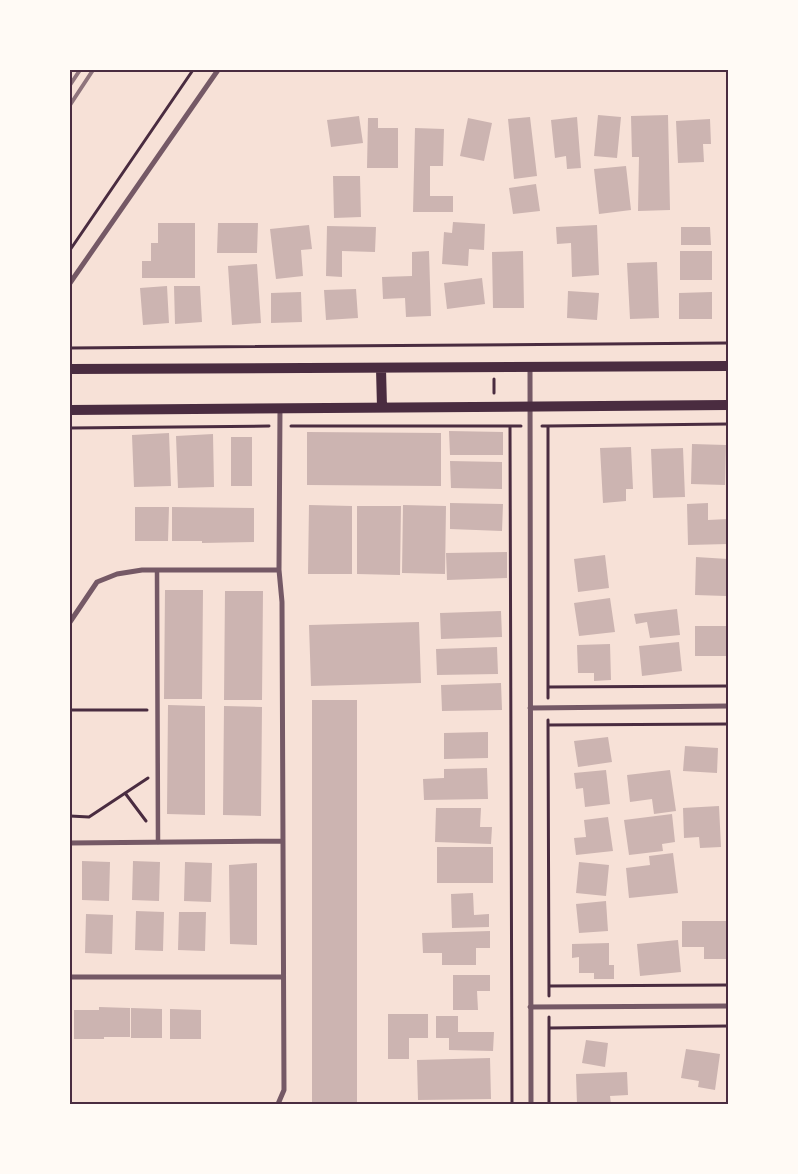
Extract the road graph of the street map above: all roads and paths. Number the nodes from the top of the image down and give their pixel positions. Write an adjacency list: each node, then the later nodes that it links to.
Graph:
1 (193, 70): 3 (path)
2 (218, 70): 4 (street)
3 (70, 250)
4 (70, 283)
5 (728, 343): 6 (path)
6 (70, 348)
7 (728, 366): 9 (main road)
8 (381, 368): 9 (main road); 10 (main road); 15 (main road)
9 (530, 368): 14 (street)
10 (70, 369)
11 (494, 384): 12 (path)
12 (494, 397)
13 (728, 405): 14 (main road)
14 (530, 406): 15 (main road); 19 (street)
15 (382, 407): 16 (main road)
16 (280, 408): 17 (main road); 22 (street)
17 (70, 410)
18 (728, 424): 20 (path)
19 (530, 426): 20 (path); 27 (street); 50 (path)
20 (548, 426): 25 (path)
21 (158, 570): 22 (street); 23 (street); 29 (street)
22 (280, 570): 37 (street)
23 (70, 622)
24 (728, 686): 25 (path)
25 (548, 687): 28 (path)
26 (728, 706): 28 (street)
27 (530, 708): 28 (street); 46 (street)
28 (548, 708): 31 (path)
29 (158, 709): 30 (path); 33 (street)
30 (70, 710)
31 (548, 724): 32 (path); 43 (path)
32 (728, 724)
33 (158, 772): 34 (path); 36 (street)
34 (125, 794): 35 (path); 36 (path)
35 (70, 816)
36 (158, 821): 38 (street)
37 (282, 841): 38 (street); 41 (street)
38 (158, 842): 39 (street)
39 (70, 843)
40 (70, 976): 41 (street)
41 (283, 977): 49 (street)
42 (728, 985): 43 (path)
43 (549, 986): 45 (path)
44 (728, 1006): 45 (street)
45 (549, 1007): 46 (street); 48 (path)
46 (530, 1008): 51 (street)
47 (728, 1026): 48 (path)
48 (549, 1028): 52 (path)
49 (278, 1104)
50 (512, 1104)
51 (531, 1104)
52 (549, 1104)

